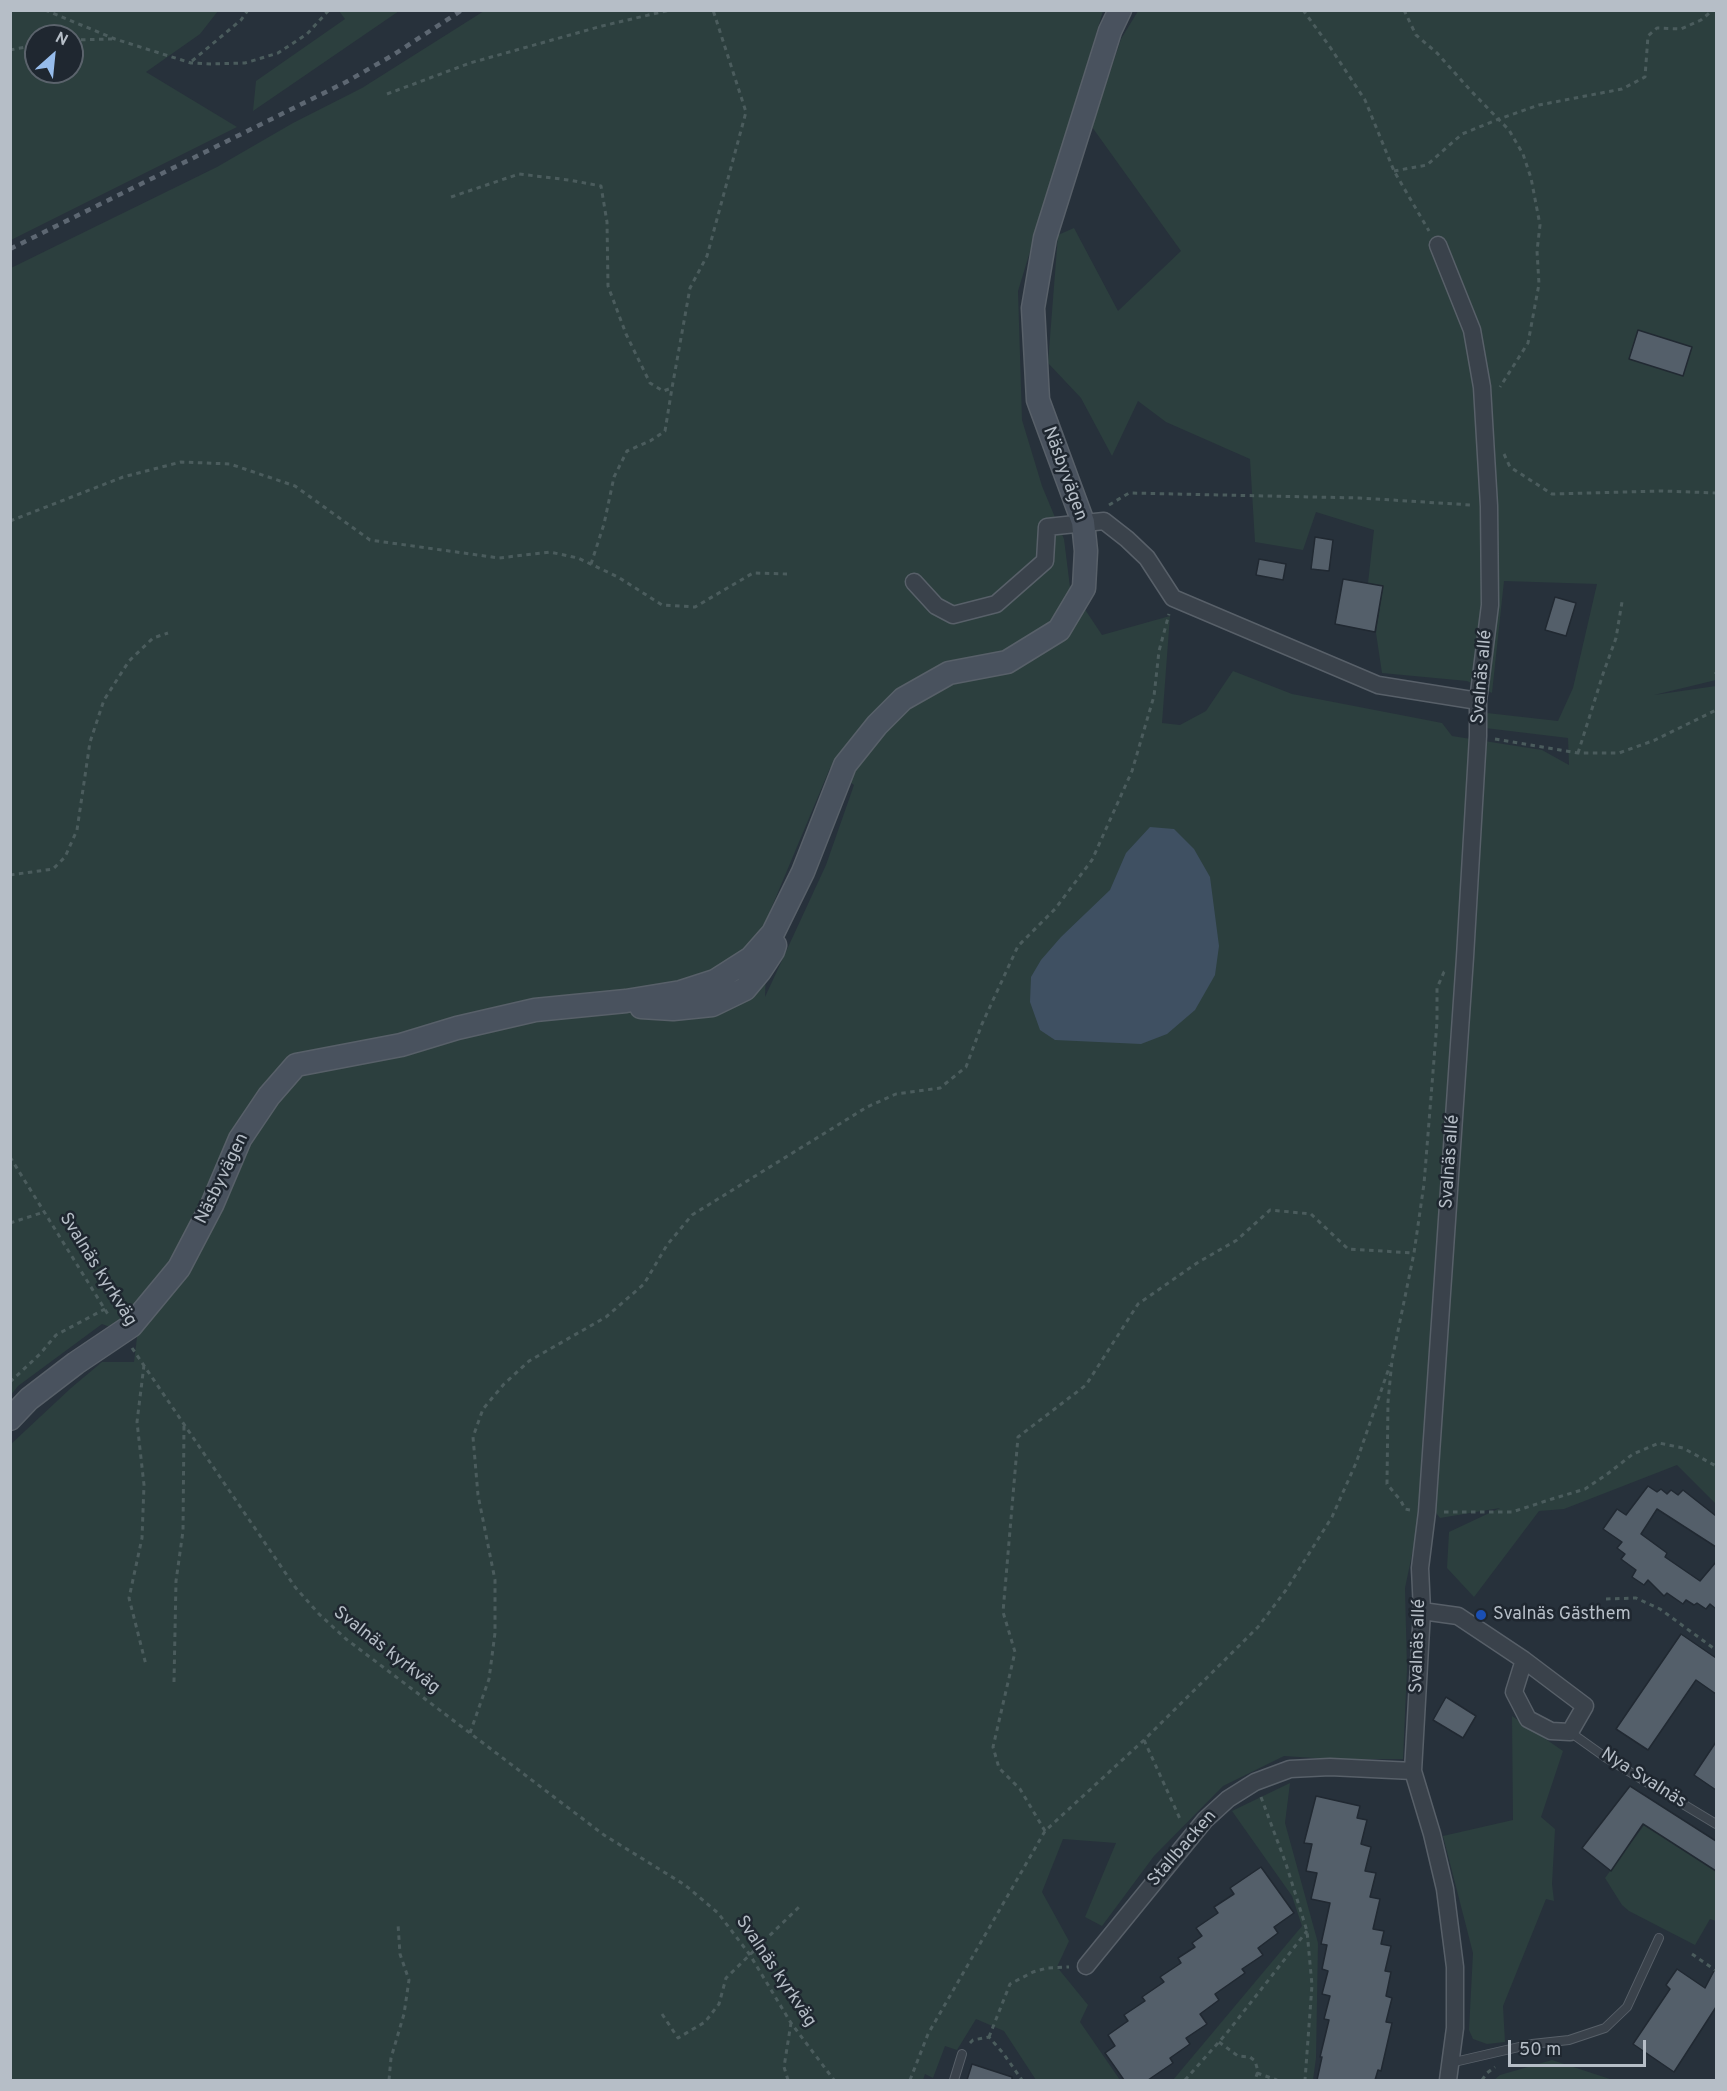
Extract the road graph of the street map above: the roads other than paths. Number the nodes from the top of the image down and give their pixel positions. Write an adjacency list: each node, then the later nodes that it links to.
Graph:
1 (1120, 10): 3 (street, Näsbyvägen)
2 (1438, 245): 5 (street, Svalnäs allé)
3 (1083, 522): 4 (street); 5 (street); 6 (street, Näsbyvägen)
4 (914, 582)
5 (1478, 701): 7 (street, Svalnäs allé)
6 (10, 1419)
7 (1422, 1611): 8 (street); 10 (street, Svalnäs allé)
8 (1524, 1660): 9 (street); 9 (street, Nya Svalnäs)
9 (1570, 1732): 11 (lane, Nya Svalnäs)
10 (1413, 1771): 13 (street, Stallbacken); 15 (street, Svalnäs allé)
11 (1716, 1824)
12 (1659, 1938): 15 (lane)
13 (1086, 1966)
14 (962, 2054): 16 (lane)
15 (1450, 2063): 17 (street, Svalnäs allé)
16 (954, 2080)
17 (1448, 2080)

